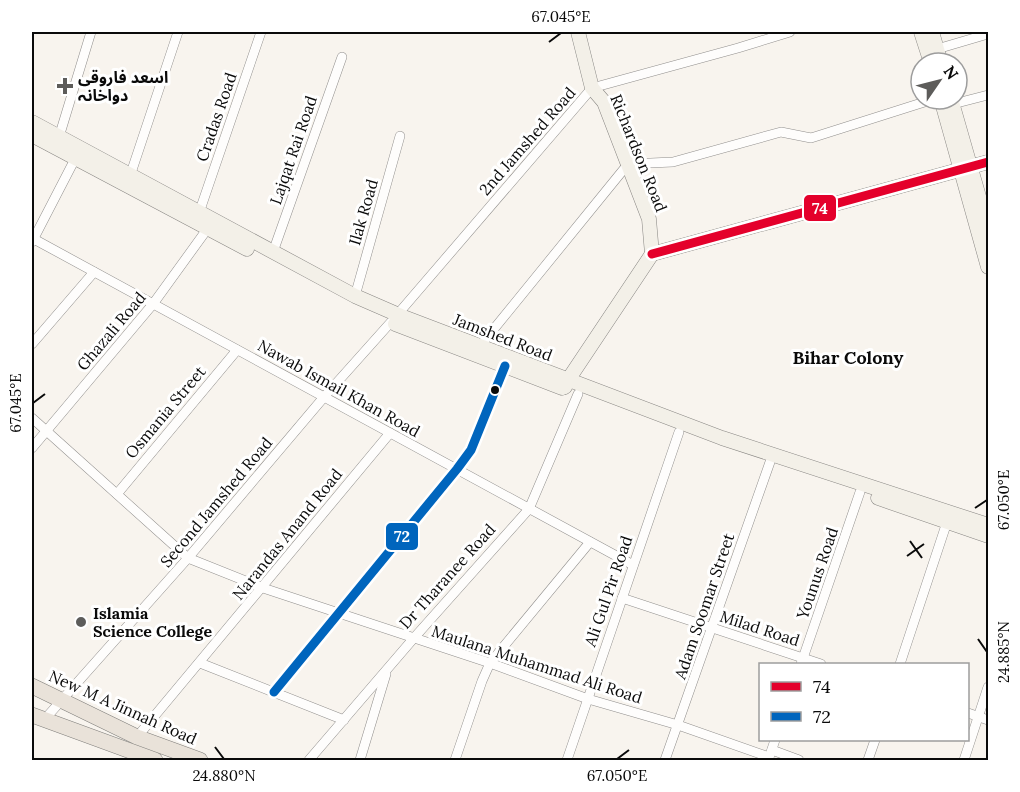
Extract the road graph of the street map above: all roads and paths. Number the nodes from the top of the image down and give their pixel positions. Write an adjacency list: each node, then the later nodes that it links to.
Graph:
1 (91, 32): 21 (street)
2 (177, 32): 26 (street)
3 (261, 32): 27 (street, Cradas Road)
4 (578, 32): 13 (main road, Richardson Road)
5 (790, 32): 13 (street, 2nd Jamshed Road)
6 (921, 32): 9 (main road)
7 (932, 32): 10 (main road)
8 (988, 34): 11 (street)
9 (927, 51)
10 (938, 51)
11 (950, 51)
12 (342, 57): 31 (street, Lajqat Rai Road)
13 (592, 88): 24 (main road, Richardson Road); 37 (street, 2nd Jamshed Road)
14 (988, 95): 15 (street)
15 (969, 98)
16 (909, 107): 24 (street)
17 (951, 111): 25 (main road)
18 (32, 122): 21 (main road, Jamshed Road)
19 (32, 135): 22 (main road, Jamshed Road)
20 (400, 136): 35 (street, Ilak Road)
21 (59, 137): 26 (main road, Jamshed Road)
22 (75, 159): 28 (main road, Jamshed Road); 30 (street)
23 (988, 162): 25 (main road)
24 (628, 164): 32 (main road, Richardson Road); 39 (street)
25 (966, 168): 29 (main road); 32 (main road); 33 (main road)
26 (130, 176): 27 (main road, Jamshed Road)
27 (199, 213): 31 (main road, Jamshed Road)
28 (208, 228): 36 (street, Ghazali Road); 37 (main road, Jamshed Road)
29 (988, 228)
30 (32, 240): 34 (street, Nawab Ismail Khan Road)
31 (273, 252): 35 (main road, Jamshed Road)
32 (652, 254): 42 (main road, Dr Tharanee Road)
33 (988, 267)
34 (94, 272): 36 (street, Nawab Ismail Khan Road); 38 (street)
35 (355, 296): 37 (main road, Jamshed Road)
36 (153, 304): 40 (street, Nawab Ismail Khan Road); 45 (street, Ghazali Road)
37 (394, 318): 39 (main road, Jamshed Road); 41 (main road, Jamshed Road); 43 (street, Second Jamshed Road)
38 (32, 344)
39 (480, 346): 42 (main road, Jamshed Road)
40 (237, 350): 43 (street, Nawab Ismail Khan Road); 52 (street, Osmania Street)
41 (505, 366): 42 (main road, Jamshed Road); 50 (street)
42 (570, 387): 46 (main road, Jamshed Road); 53 (street, Dr Tharanee Road); 55 (main road, Jamshed Road)
43 (324, 397): 47 (street, Nawab Ismail Khan Road); 58 (street, Second Jamshed Road)
44 (32, 417): 45 (street, Maulana Muhammad Ali Road)
45 (46, 430): 48 (street, Ghazali Road); 52 (street, Maulana Muhammad Ali Road)
46 (679, 432): 49 (main road, Jamshed Road); 59 (street, Ali Gul Pir Road)
47 (390, 433): 50 (street, Nawab Ismail Khan Road); 60 (street, Narandas Anand Road)
48 (32, 448)
49 (770, 462): 51 (main road, Jamshed Road); 63 (street, Adam Soomar Street)
50 (457, 470): 53 (street, Nawab Ismail Khan Road); 62 (street)
51 (860, 492): 54 (main road, Jamshed Road); 65 (street, Younus Road)
52 (117, 494): 58 (street, Maulana Muhammad Ali Road)
53 (529, 509): 57 (street, Nawab Ismail Khan Road); 64 (street, Dr Tharanee Road)
54 (947, 522): 56 (main road, Jamshed Road); 68 (street)
55 (988, 525)
56 (988, 536)
57 (590, 542): 59 (street, Nawab Ismail Khan Road); 67 (street)
58 (188, 558): 60 (street, Maulana Muhammad Ali Road); 74 (street, Second Jamshed Road)
59 (633, 565): 61 (street, Ali Gul Pir Road)
60 (263, 588): 62 (street, Maulana Muhammad Ali Road); 66 (street, Narandas Anand Road)
61 (622, 598): 63 (street, Milad Road); 73 (street, Ali Gul Pir Road)
62 (338, 614): 64 (street, Maulana Muhammad Ali Road); 72 (street)
63 (712, 628): 65 (street, Milad Road); 79 (street, Adam Soomar Street)
64 (413, 639): 67 (street, Maulana Muhammad Ali Road); 69 (street, Dr Tharanee Road)
65 (802, 662)
66 (200, 663): 72 (street); 80 (street, Narandas Anand Road)
67 (490, 663): 73 (street, Maulana Muhammad Ali Road); 88 (street)
68 (900, 663)
69 (387, 669): 78 (street, Dr Tharanee Road); 87 (street)
70 (32, 686): 74 (main road, New M A Jinnah Road)
71 (988, 687): 77 (street)
72 (274, 692): 78 (street)
73 (588, 699): 79 (street, Maulana Muhammad Ali Road); 89 (street, Ali Gul Pir Road)
74 (62, 700): 76 (street, Second Jamshed Road); 80 (main road, New M A Jinnah Road)
75 (969, 713): 77 (street)
76 (38, 717): 84 (main road)
77 (984, 719): 93 (street)
78 (344, 720): 86 (street, Dr Tharanee Road)
79 (678, 725): 83 (street, Maulana Muhammad Ali Road); 90 (street, Adam Soomar Street)
80 (137, 737): 85 (main road, New M A Jinnah Road)
81 (775, 741): 83 (street)
82 (875, 741): 92 (street)
83 (770, 756): 91 (street, Maulana Muhammad Ali Road)
84 (155, 760)
85 (200, 760)
86 (309, 760)
87 (360, 760)
88 (455, 760)
89 (567, 760)
90 (665, 760)
91 (799, 760)
92 (868, 760)
93 (964, 760)

